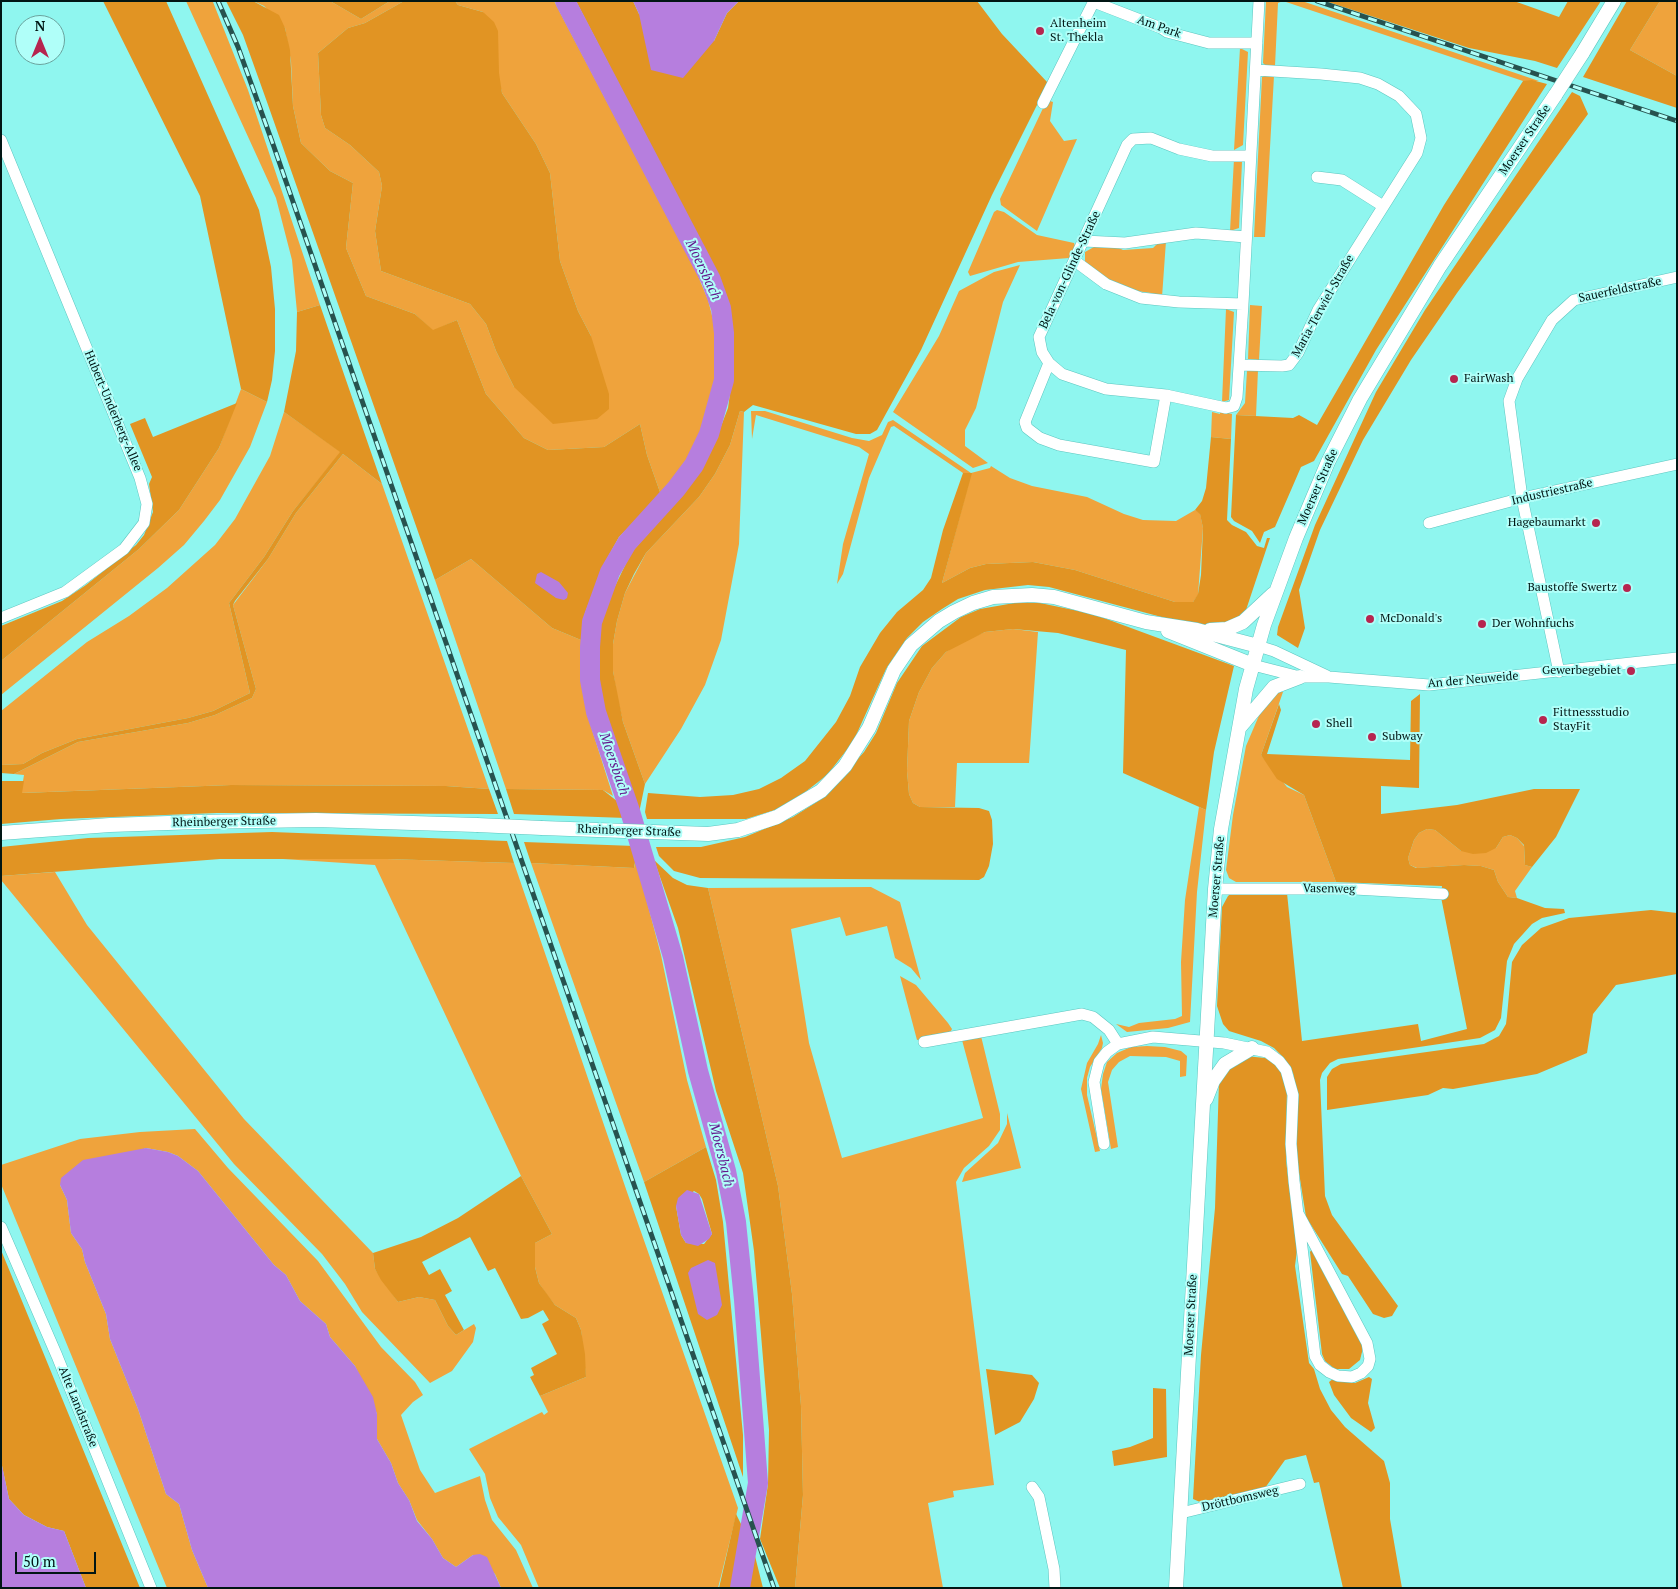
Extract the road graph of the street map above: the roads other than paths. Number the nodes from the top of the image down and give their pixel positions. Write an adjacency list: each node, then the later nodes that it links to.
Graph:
1 (1260, 1): 4 (street)
2 (1614, 1): 22 (main road, Moerser Straße, bridge)
3 (1094, 2): 4 (street, Am Park); 6 (street)
4 (1257, 43): 5 (street)
5 (1256, 70): 8 (street); 10 (street, Maria-Terwiel-Straße)
6 (1043, 103)
7 (1, 140): 23 (street, Hubert-Underberg-Allee)
8 (1250, 156): 11 (street); 12 (street, Bela-von-Glinde-Straße)
9 (1317, 177): 10 (street)
10 (1383, 206): 17 (street, Maria-Terwiel-Straße)
11 (1246, 237): 12 (street); 15 (street)
12 (1084, 241): 13 (street, Bela-von-Glinde-Straße)
13 (1074, 261): 15 (street); 16 (street, Bela-von-Glinde-Straße)
14 (1677, 277): 20 (street, Sauerfeldstraße)
15 (1243, 304): 17 (street)
16 (1049, 363): 18 (street); 18 (street)
17 (1240, 365): 18 (street)
18 (1166, 395)
19 (1677, 464): 20 (street, Industriestraße)
20 (1522, 498): 21 (street, Industriestraße); 29 (street, Sauerfeldstraße)
21 (1429, 523)
22 (1276, 591): 25 (main road); 26 (main road, Moerser Straße)
23 (1, 618)
24 (1146, 622): 25 (main road, Rheinberger Straße); 28 (main road, Rheinberger Straße); 33 (main road, Rheinberger Straße, bridge)
25 (1197, 630): 26 (main road, Rheinberger Straße)
26 (1258, 646): 28 (main road, Moerser Straße); 31 (street, An der Neuweide)
27 (1677, 658): 29 (street, An der Neuweide)
28 (1253, 665): 30 (street, An der Neuweide); 32 (main road, Moerser Straße)
29 (1560, 672): 31 (street, An der Neuweide)
30 (1300, 677): 31 (street, An der Neuweide); 32 (main road)
31 (1329, 677)
32 (1239, 728): 34 (main road, Moerser Straße)
33 (1, 833)
34 (1215, 889): 35 (street, Vasenweg); 37 (main road, Moerser Straße)
35 (1442, 894)
36 (924, 1042): 38 (street)
37 (1205, 1042): 38 (street); 39 (street); 40 (main road, Moerser Straße)
38 (1118, 1044): 41 (street)
39 (1252, 1048): 40 (main road); 42 (street)
40 (1202, 1109): 46 (main road, Moerser Straße)
41 (1104, 1144)
42 (1299, 1215): 42 (street)
43 (1, 1227): 47 (street, Alte Landstraße)
44 (1300, 1484): 46 (street, Dröttbomsweg)
45 (1032, 1487): 48 (street)
46 (1181, 1513): 49 (main road, Moerser Straße)
47 (151, 1588)
48 (1055, 1588)
49 (1176, 1588)

